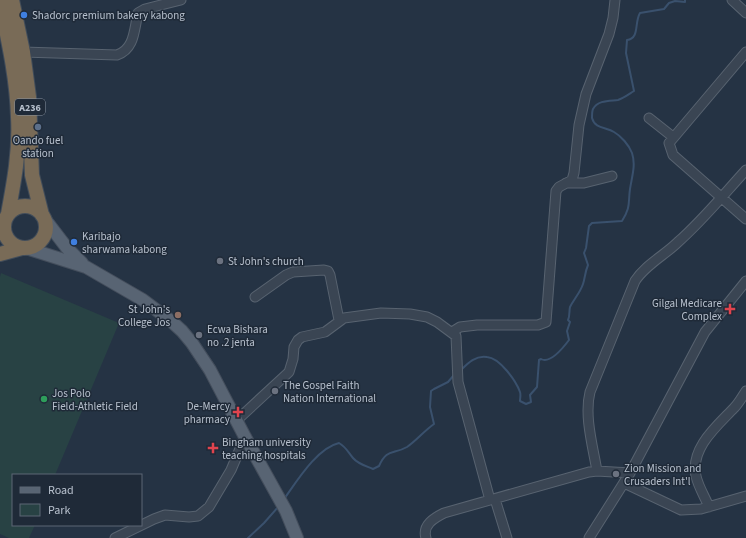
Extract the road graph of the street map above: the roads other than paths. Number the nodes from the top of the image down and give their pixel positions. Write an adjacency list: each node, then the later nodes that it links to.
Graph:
1 (12, 0): 7 (highway, A236)
2 (181, 0): 7 (street)
3 (615, 0): 13 (street)
4 (732, 0): 6 (street)
5 (0, 1): 17 (highway, A236)
6 (746, 13)
7 (23, 52): 15 (highway, A236)
8 (746, 52): 10 (street)
9 (649, 118): 10 (street)
10 (673, 137): 14 (street)
11 (746, 170): 14 (street)
12 (612, 176): 13 (street)
13 (566, 183): 24 (street)
14 (722, 197): 16 (street); 28 (street)
15 (43, 216): 17 (highway); 18 (highway, A236); 20 (main road)
16 (746, 219)
17 (4, 223): 18 (highway)
18 (24, 248): 19 (highway, A236); 20 (main road)
19 (0, 254)
20 (86, 267): 26 (main road)
21 (746, 281): 29 (street)
22 (255, 297): 23 (street)
23 (339, 320): 24 (street); 26 (street)
24 (452, 332): 32 (street)
25 (746, 390): 33 (street)
26 (236, 421): 27 (main road)
27 (244, 437): 34 (street); 37 (main road)
28 (597, 471): 29 (street); 32 (street)
29 (630, 473): 30 (street)
30 (624, 483): 33 (street); 40 (street)
31 (746, 496): 33 (street)
32 (493, 499): 38 (street); 39 (street)
33 (709, 507)
34 (142, 525)
35 (140, 526): 36 (street)
36 (116, 538)
37 (297, 538)
38 (426, 538)
39 (507, 538)
40 (589, 538)

